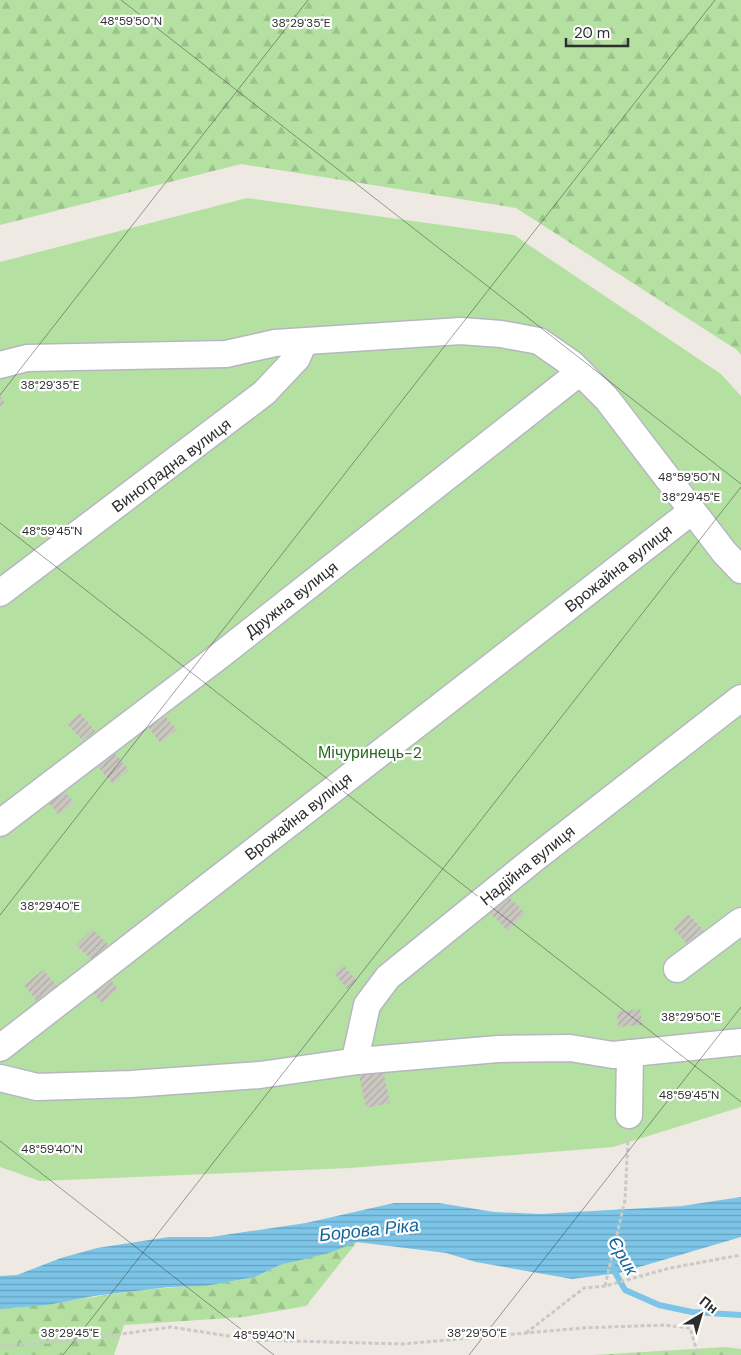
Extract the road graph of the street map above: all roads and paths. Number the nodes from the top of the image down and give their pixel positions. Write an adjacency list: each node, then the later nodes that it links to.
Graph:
1 (304, 342): 2 (lane); 3 (lane); 6 (lane, Виноградна вулиця)
2 (0, 365)
3 (580, 372): 4 (lane); 8 (lane, Дружна вулиця)
4 (692, 511): 5 (lane); 12 (lane, Врожайна вулиця)
5 (741, 570)
6 (0, 593)
7 (741, 698): 14 (lane, Надійна вулиця)
8 (0, 823)
9 (741, 921): 10 (lane)
10 (677, 969)
11 (741, 1042): 13 (lane)
12 (0, 1048)
13 (630, 1054): 14 (lane); 16 (lane)
14 (358, 1061): 15 (lane)
15 (0, 1078)
16 (629, 1115): 18 (path)
17 (741, 1255): 18 (path)
18 (605, 1286): 19 (path)
19 (526, 1334): 20 (path); 21 (path)
20 (0, 1346)
21 (698, 1355)

